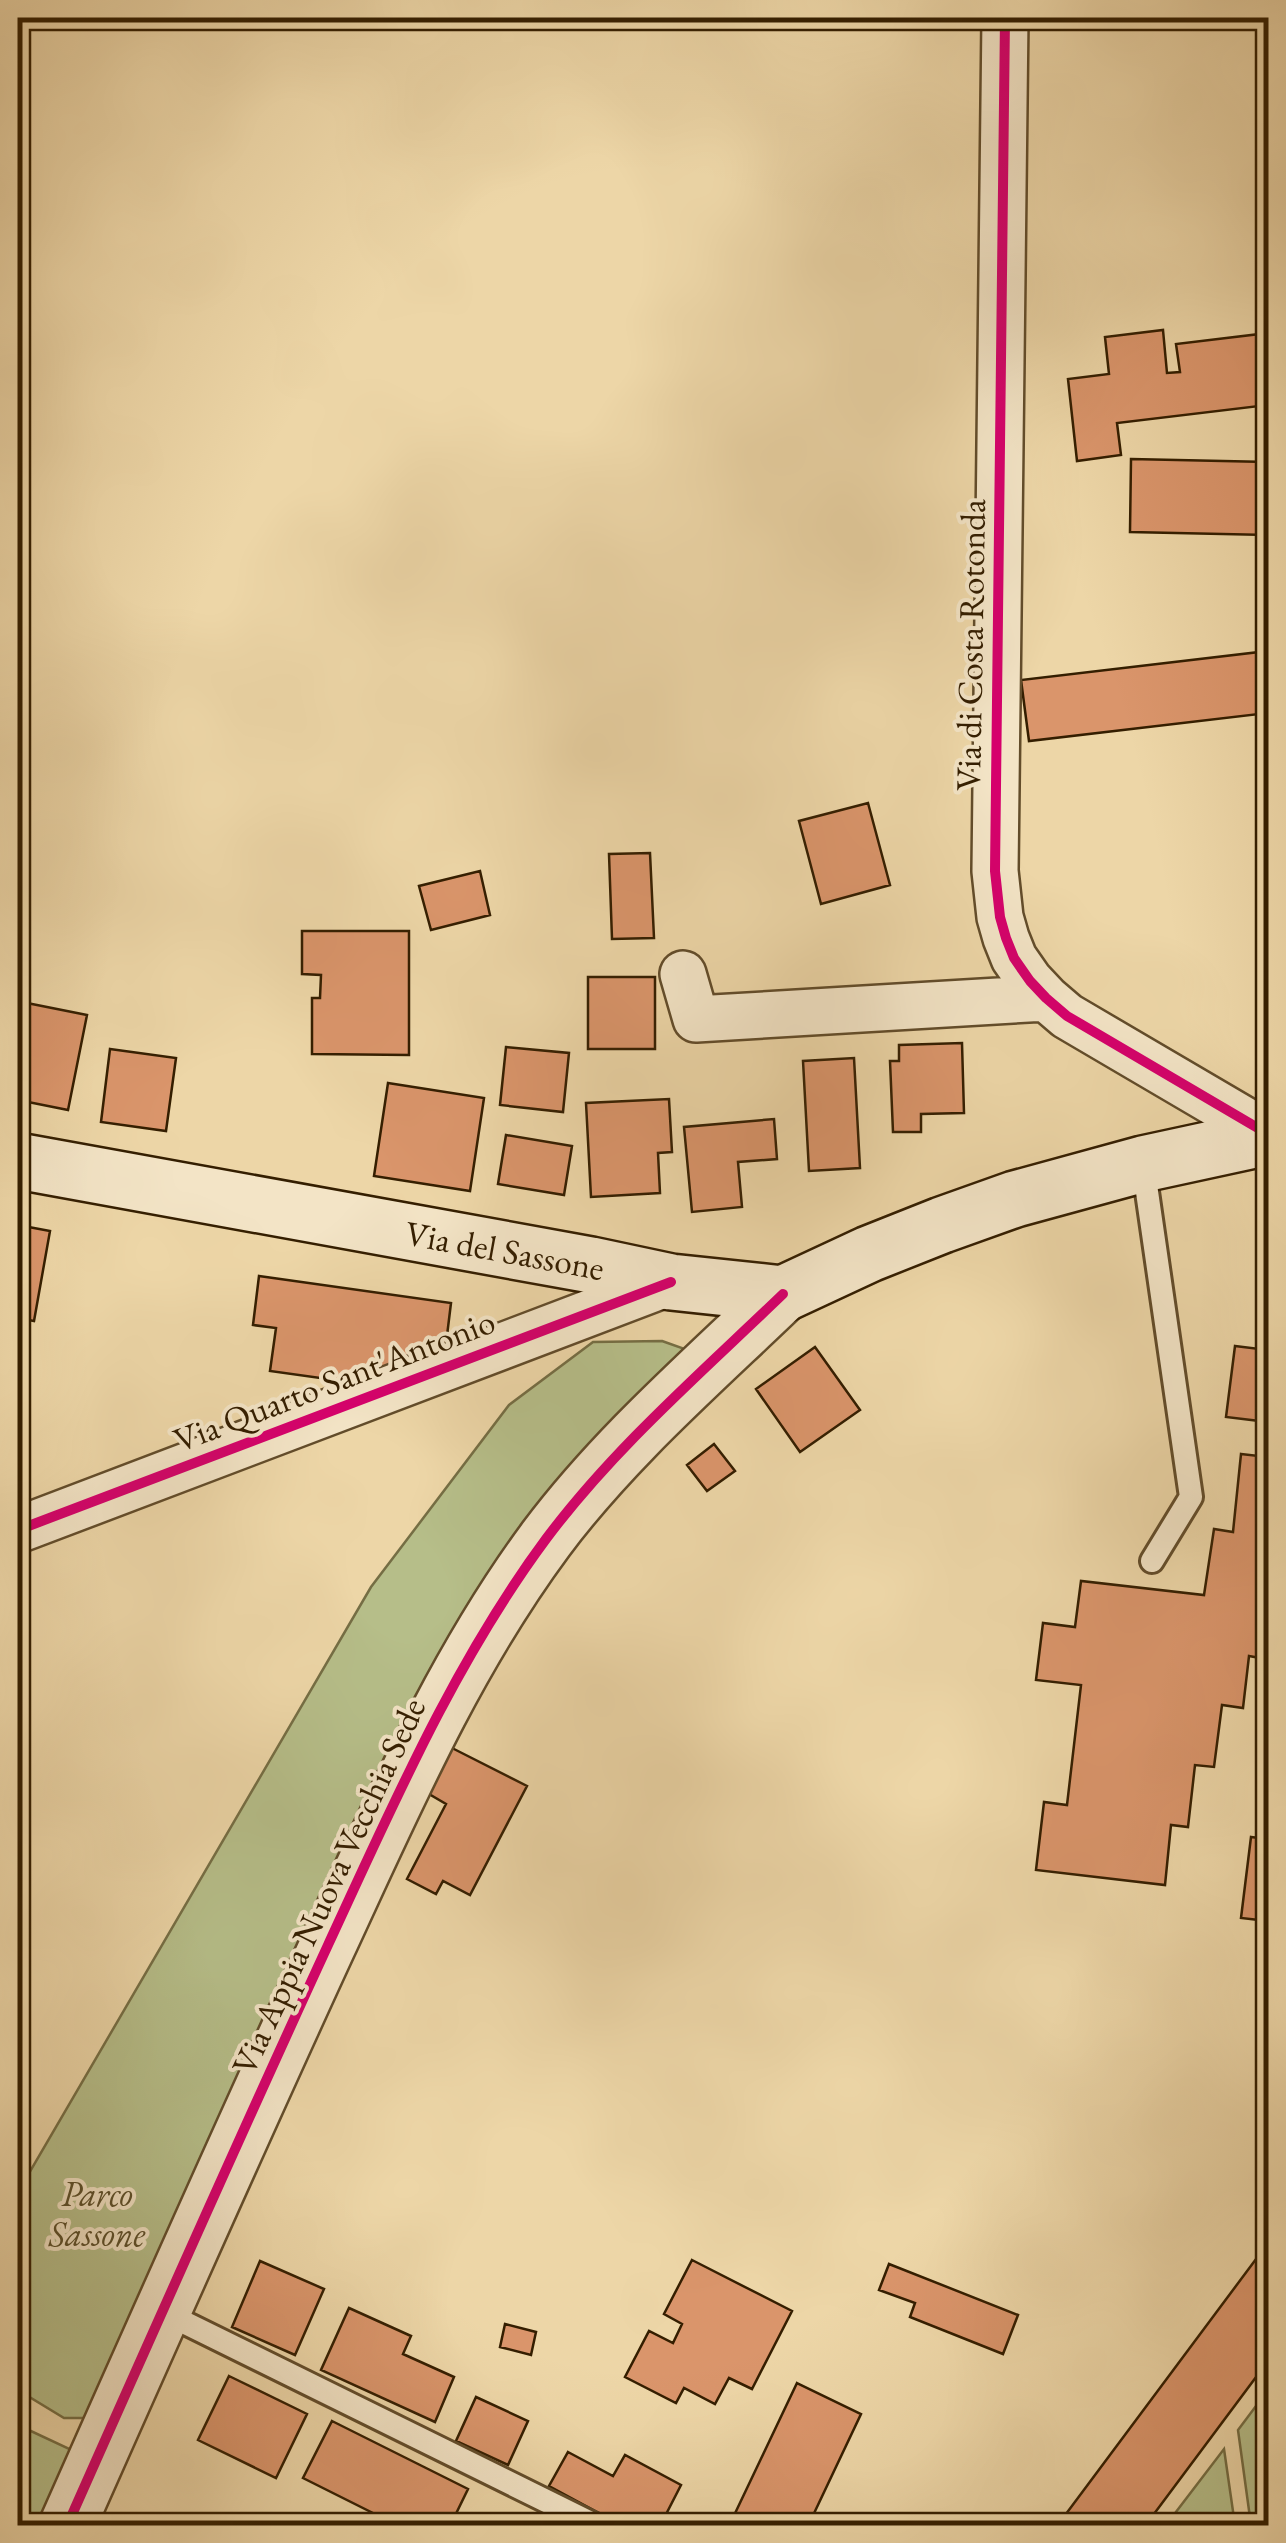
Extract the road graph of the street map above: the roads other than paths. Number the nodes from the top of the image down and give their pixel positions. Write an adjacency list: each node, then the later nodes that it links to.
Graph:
1 (1005, 18): 3 (street, Via di Costa Rotonda)
2 (683, 974): 3 (street)
3 (1046, 998): 4 (street, Via di Costa Rotonda)
4 (1268, 1135): 6 (street)
5 (18, 1160): 7 (street, Via del Sassone)
6 (1143, 1164): 8 (street); 10 (lane)
7 (670, 1282): 8 (street, Via del Sassone); 9 (street, Via Quarto Sant'Antonio)
8 (783, 1294): 11 (street, Via Appia Nuova Vecchia Sede)
9 (18, 1530)
10 (1152, 1561)
11 (161, 2311): 12 (street, Via Appia Nuova Vecchia Sede); 13 (lane)
12 (66, 2526)
13 (597, 2526)

